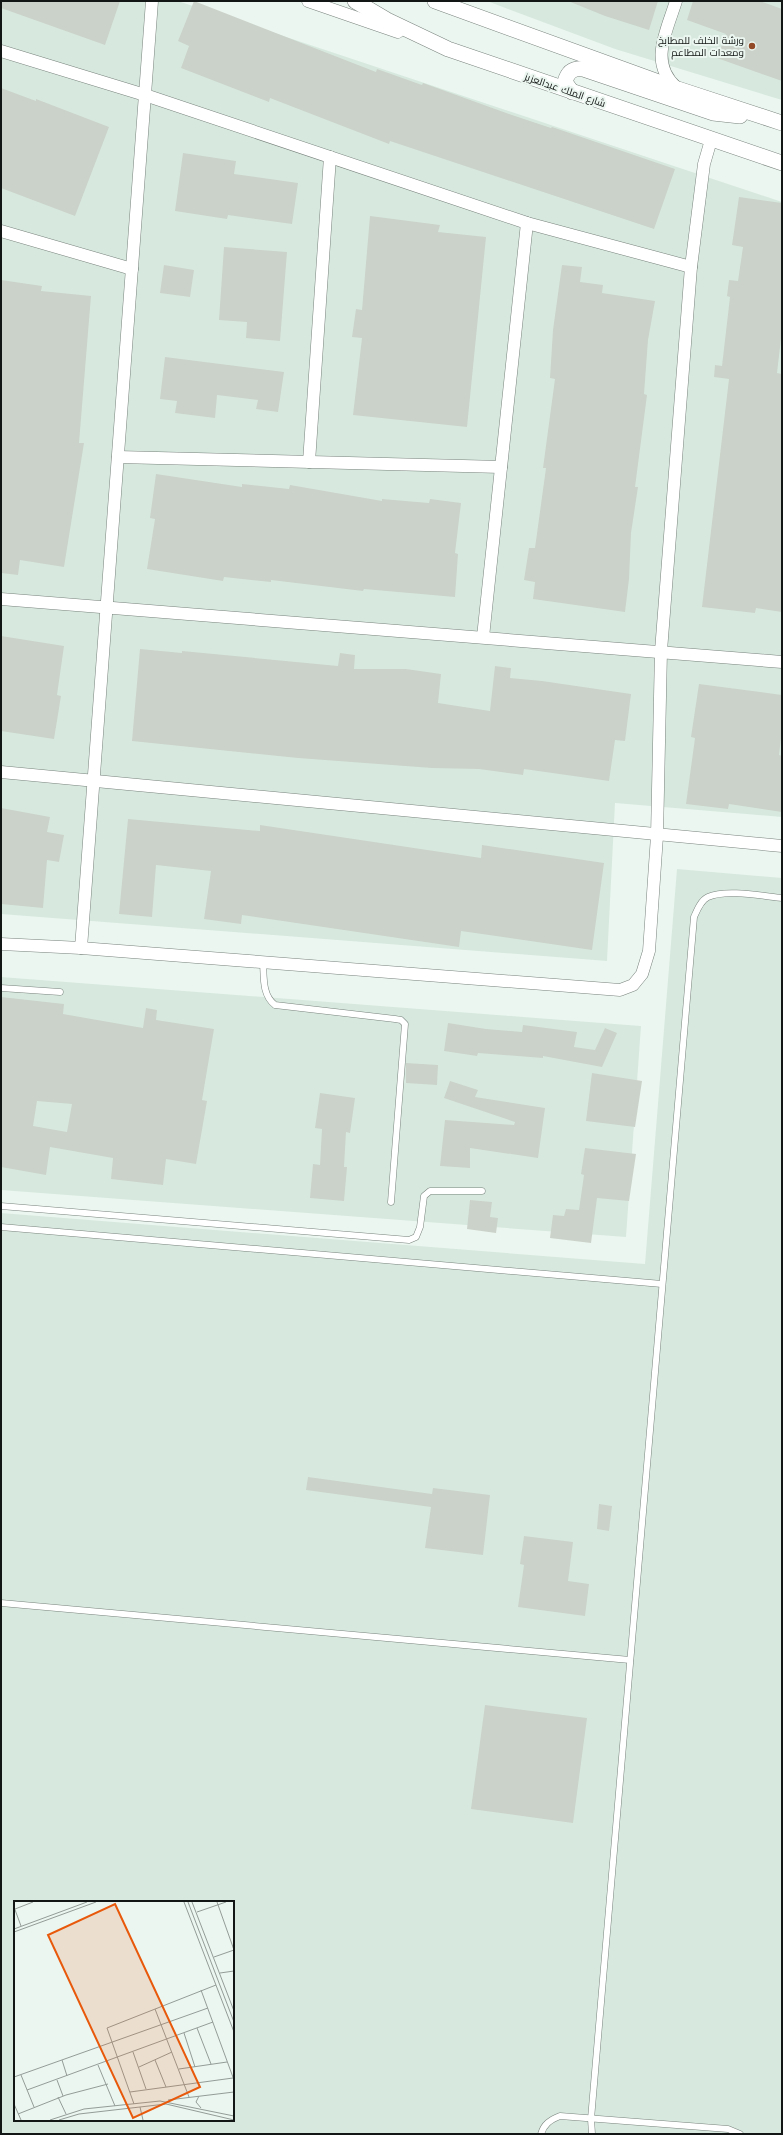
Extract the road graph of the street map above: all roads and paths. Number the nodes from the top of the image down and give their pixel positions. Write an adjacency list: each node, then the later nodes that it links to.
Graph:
1 (152, 1): 10 (street)
2 (308, 1): 6 (street)
3 (355, 1): 6 (street, شارع الملك عبدالعزيز)
4 (435, 1): 8 (street)
5 (676, 1): 8 (street)
6 (448, 49): 9 (street, شارع الملك عبدالعزيز)
7 (1, 52): 10 (street)
8 (678, 89): 11 (street)
9 (572, 92): 11 (street); 12 (street, شارع الملك عبدالعزيز)
10 (145, 95): 13 (street); 18 (street)
11 (776, 121)
12 (711, 140): 14 (street, شارع الملك عبدالعزيز); 17 (street)
13 (330, 157): 15 (street); 20 (street)
14 (782, 163)
15 (527, 222): 17 (street); 21 (street)
16 (1, 231): 18 (street)
17 (691, 267): 25 (street)
18 (132, 269): 19 (street)
19 (118, 457): 20 (street); 23 (street)
20 (309, 462): 21 (street)
21 (501, 467): 24 (street)
22 (1, 599): 23 (street)
23 (106, 608): 24 (street); 28 (street)
24 (483, 637): 25 (street)
25 (661, 651): 26 (street); 29 (street)
26 (782, 662)
27 (1, 772): 28 (street)
28 (94, 782): 29 (street); 33 (street)
29 (657, 836): 30 (street); 34 (street)
30 (782, 846)
31 (782, 898): 41 (lane)
32 (1, 944): 33 (street)
33 (81, 948): 34 (street)
34 (263, 962): 38 (lane)
35 (1, 988): 36 (lane)
36 (60, 992)
37 (482, 1191): 39 (lane)
38 (391, 1202)
39 (1, 1206)
40 (1, 1227): 41 (lane)
41 (662, 1284): 43 (lane)
42 (1, 1603): 43 (lane)
43 (630, 1660): 44 (lane)
44 (591, 2119): 45 (lane); 46 (lane); 47 (lane); 48 (lane)
45 (541, 2134)
46 (588, 2134)
47 (592, 2134)
48 (740, 2134)

